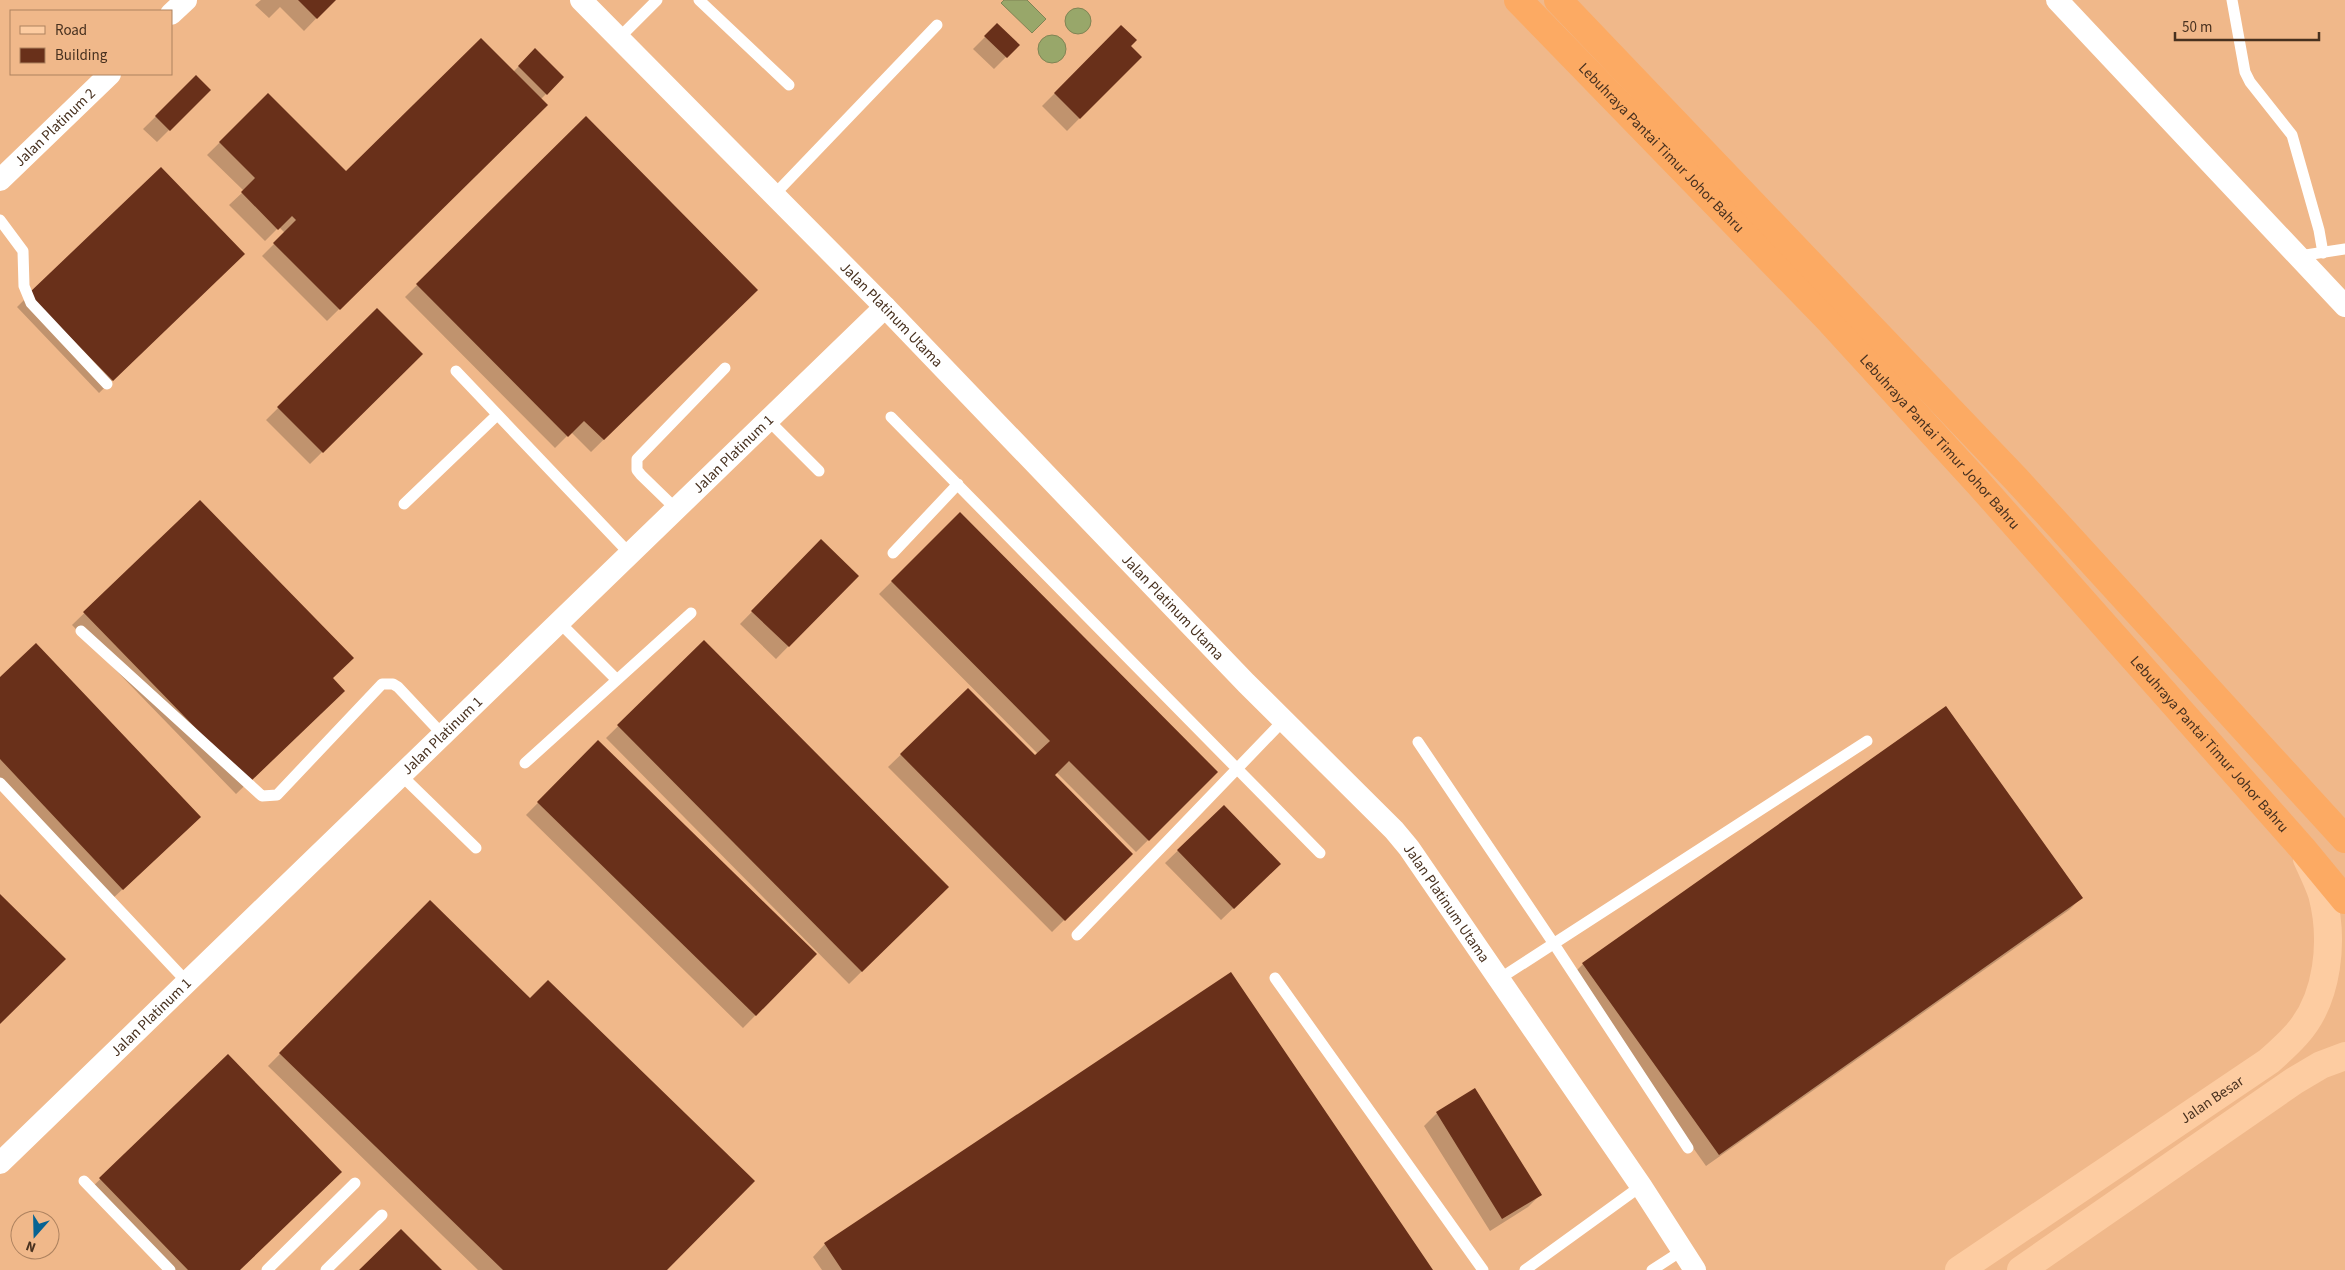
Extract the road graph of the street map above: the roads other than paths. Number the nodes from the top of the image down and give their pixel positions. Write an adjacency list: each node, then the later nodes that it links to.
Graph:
1 (186, 0): 9 (street)
2 (582, 0): 11 (street, Jalan Platinum Utama)
3 (657, 0): 11 (lane)
4 (700, 0): 13 (lane)
5 (1518, 0): 49 (highway, Lebuhraya Pantai Timur Johor Bahru)
6 (1558, 0): 46 (highway, Lebuhraya Pantai Timur Johor Bahru)
7 (2058, 0): 19 (street)
8 (2232, 0): 18 (lane)
9 (172, 13)
10 (937, 25): 15 (lane)
11 (619, 38): 15 (street, Jalan Platinum Utama)
12 (109, 75): 14 (street, Jalan Platinum 2)
13 (789, 85)
14 (0, 180)
15 (774, 195): 21 (street, Jalan Platinum Utama)
16 (0, 220): 24 (lane)
17 (2345, 249): 18 (lane)
18 (2323, 252): 19 (lane)
19 (2299, 256): 20 (street)
20 (2345, 306)
21 (885, 307): 27 (street, Jalan Platinum 1); 38 (street, Jalan Platinum Utama)
22 (725, 368): 31 (lane)
23 (456, 371): 25 (lane)
24 (107, 384)
25 (497, 415): 30 (lane); 33 (lane)
26 (891, 417): 29 (lane)
27 (768, 420): 28 (lane); 31 (street, Jalan Platinum 1)
28 (819, 471)
29 (958, 484): 32 (lane); 43 (lane)
30 (404, 504)
31 (676, 509): 33 (street, Jalan Platinum 1)
32 (893, 552)
33 (630, 554): 35 (street, Jalan Platinum 1)
34 (691, 613): 37 (lane)
35 (559, 622): 37 (lane); 39 (street, Jalan Platinum 1)
36 (81, 631): 39 (lane)
37 (616, 679): 42 (lane)
38 (1283, 721): 43 (lane); 55 (street, Jalan Platinum Utama)
39 (443, 735): 44 (street, Jalan Platinum 1)
40 (1867, 741): 53 (lane)
41 (1418, 742): 53 (lane)
42 (526, 763)
43 (1238, 768): 50 (lane); 52 (lane)
44 (401, 775): 48 (lane); 56 (street, Jalan Platinum 1)
45 (0, 784): 56 (lane)
46 (2335, 824): 47 (highway, Lebuhraya Pantai Timur Johor Bahru)
47 (2345, 838)
48 (476, 848)
49 (2302, 848): 51 (highway, Lebuhraya Pantai Timur Johor Bahru); 72 (main road, Jalan Besar)
50 (1320, 853)
51 (2345, 900)
52 (1077, 935)
53 (1554, 944): 55 (lane); 58 (lane)
54 (1276, 978): 68 (lane)
55 (1499, 979): 62 (street, Jalan Platinum Utama)
56 (187, 982): 59 (street, Jalan Platinum 1)
57 (2345, 1056): 73 (main road, Jalan Besar)
58 (1688, 1148)
59 (0, 1163)
60 (84, 1181): 65 (lane)
61 (355, 1183): 66 (lane)
62 (1642, 1186): 64 (street, Jalan Platinum Utama); 69 (lane)
63 (382, 1215): 67 (lane)
64 (1683, 1250): 70 (lane); 71 (street, Jalan Platinum Utama)
65 (170, 1270)
66 (267, 1270)
67 (326, 1270)
68 (1483, 1270)
69 (1525, 1270)
70 (1652, 1270)
71 (1695, 1270)
72 (1959, 1270)
73 (2021, 1270)

